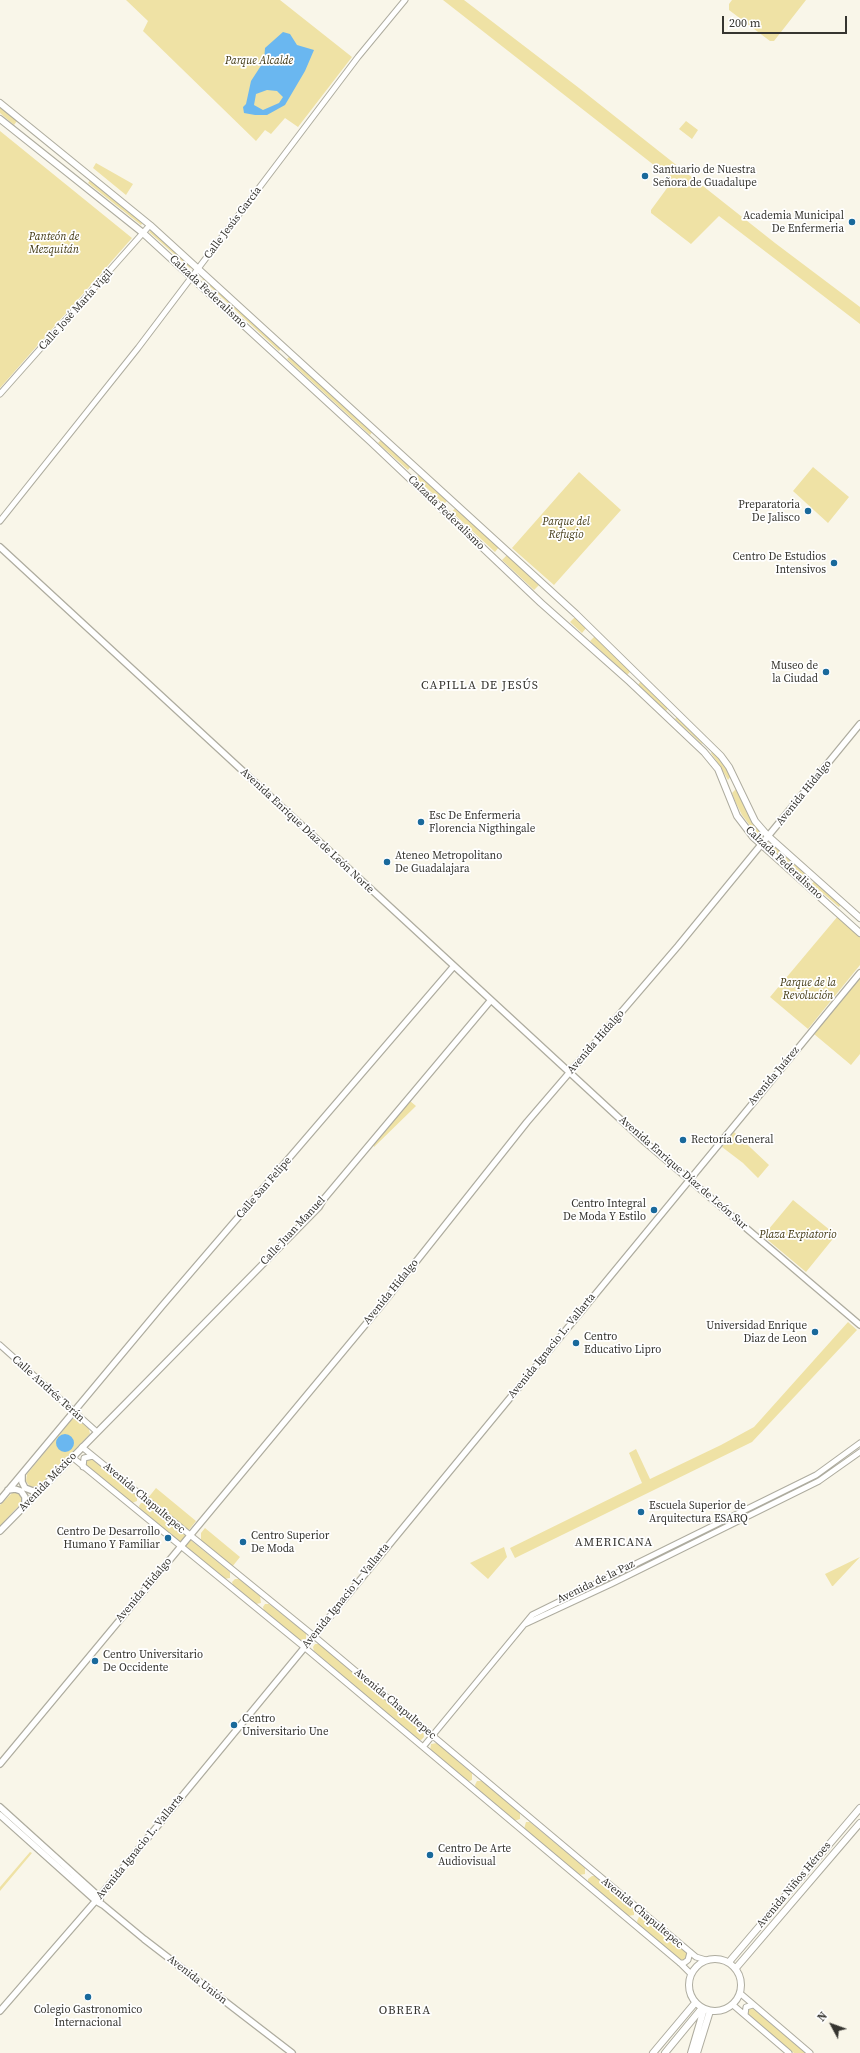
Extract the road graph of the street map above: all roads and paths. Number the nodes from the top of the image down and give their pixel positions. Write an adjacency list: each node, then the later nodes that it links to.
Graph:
1 (405, 0): 6 (street, Calle Jesús García)
2 (0, 103): 4 (main road, Calzada Federalismo)
3 (0, 119): 5 (main road, Calzada Federalismo)
4 (150, 225): 5 (street, Calle José María Vigil); 6 (main road, Calzada Federalismo)
5 (143, 233): 7 (main road, Calzada Federalismo); 8 (street, Calle José María Vigil)
6 (199, 269): 7 (street, Calle Jesús García); 12 (main road, Calzada Federalismo)
7 (192, 277): 9 (street, Calle Jesús García); 13 (main road, Calzada Federalismo)
8 (0, 394)
9 (0, 521)
10 (0, 548): 16 (main road, Avenida Enrique Díaz de León Norte)
11 (860, 724): 12 (main road, Avenida Hidalgo)
12 (768, 836): 13 (main road, Avenida Hidalgo); 14 (main road, Calzada Federalismo)
13 (761, 845): 15 (main road, Calzada Federalismo); 19 (main road, Avenida Hidalgo)
14 (860, 918)
15 (860, 934)
16 (454, 966): 18 (main road, Avenida Enrique Díaz de León Norte); 24 (main road, Calle San Felipe)
17 (860, 973): 21 (main road, Avenida Juárez)
18 (491, 1000): 19 (main road, Avenida Enrique Díaz de León Norte); 25 (main road, Calle Juan Manuel)
19 (570, 1072): 20 (main road, Avenida Enrique Díaz de León Norte); 38 (main road, Avenida Hidalgo)
20 (614, 1114): 21 (main road, Avenida Enrique Díaz de León Sur)
21 (689, 1180): 22 (main road, Avenida Enrique Díaz de León Sur); 41 (main road, Avenida Ignacio L. Vallarta)
22 (860, 1325)
23 (0, 1345): 24 (street, Calle Andrés Terán)
24 (74, 1410): 25 (street, Calle Andrés Terán); 32 (main road, Avenida México)
25 (97, 1432): 27 (main road, Avenida México)
26 (860, 1443): 40 (street, Avenida de la Paz)
27 (82, 1447): 29 (street, Avenida Chapultepec); 30 (main road, Avenida México)
28 (860, 1452): 40 (street, Avenida de la Paz)
29 (94, 1456): 31 (street); 38 (street, Avenida Chapultepec)
30 (72, 1457): 31 (street, Avenida Chapultepec); 33 (main road, Avenida México)
31 (84, 1467): 39 (street, Avenida Chapultepec)
32 (22, 1473): 33 (main road); 34 (main road, Avenida México)
33 (42, 1488): 36 (main road, Avenida México)
34 (8, 1490): 35 (main road, Avenida México); 36 (main road)
35 (0, 1500)
36 (24, 1507): 37 (main road, Avenida México)
37 (0, 1531)
38 (190, 1536): 39 (main road, Avenida Hidalgo); 41 (street, Avenida Chapultepec)
39 (180, 1547): 42 (street, Avenida Chapultepec); 45 (main road, Avenida Hidalgo)
40 (525, 1624): 43 (street, Avenida de la Paz)
41 (314, 1636): 42 (main road, Avenida Ignacio L. Vallarta); 43 (street, Avenida Chapultepec)
42 (304, 1647): 44 (street, Avenida Chapultepec); 50 (main road, Avenida Ignacio L. Vallarta)
43 (433, 1736): 44 (street, Avenida de la Paz); 51 (street, Avenida Chapultepec)
44 (423, 1747): 53 (street, Avenida Chapultepec)
45 (0, 1764)
46 (0, 1807): 50 (main road)
47 (860, 1808): 54 (main road, Avenida Niños Héroes)
48 (0, 1815): 50 (main road)
49 (860, 1822): 55 (main road, Avenida Niños Héroes)
50 (97, 1899): 62 (main road, Avenida Ignacio L. Vallarta); 64 (main road, Avenida Unión)
51 (690, 1952): 52 (street, Avenida Chapultepec); 53 (street)
52 (706, 1960): 54 (main road); 56 (main road)
53 (680, 1962): 56 (street, Avenida Chapultepec)
54 (729, 1962): 55 (main road)
55 (736, 1968): 57 (main road)
56 (691, 1974): 58 (main road)
57 (740, 1994): 59 (main road); 60 (street)
58 (695, 2003): 61 (main road); 65 (main road)
59 (732, 2005): 61 (main road); 63 (street)
60 (753, 2005): 63 (street); 70 (street)
61 (705, 2009): 66 (main road); 67 (main road); 68 (main road)
62 (0, 2011)
63 (745, 2015): 69 (street)
64 (292, 2053)
65 (653, 2053)
66 (665, 2053)
67 (691, 2053)
68 (697, 2053)
69 (789, 2053)
70 (810, 2053)

